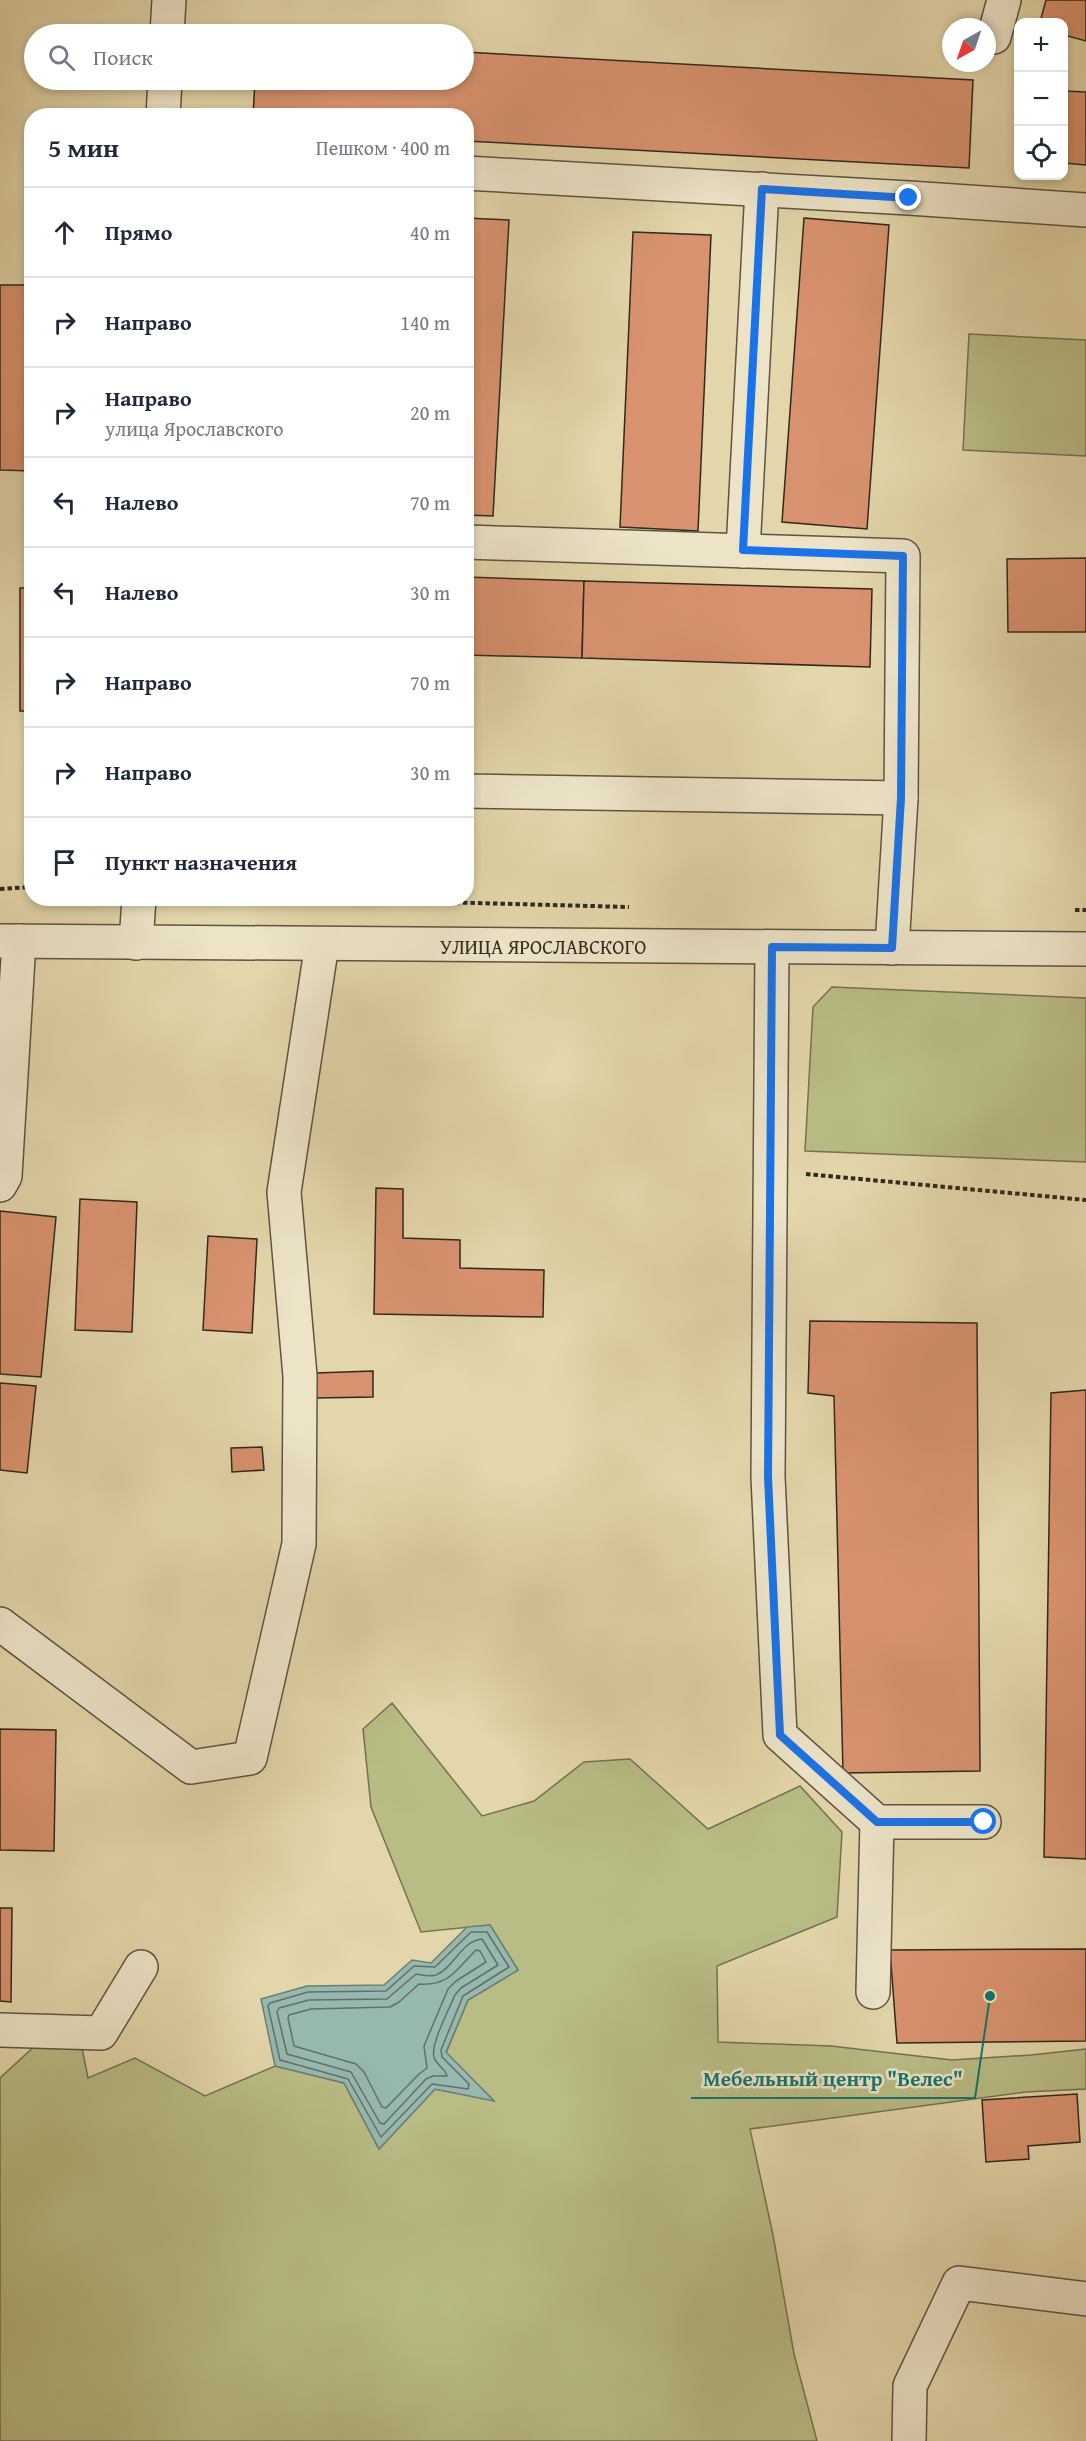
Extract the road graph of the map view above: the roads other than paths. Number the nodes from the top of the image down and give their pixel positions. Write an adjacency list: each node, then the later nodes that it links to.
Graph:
1 (169, 0): 3 (street)
2 (1004, 0): 4 (street)
3 (168, 24)
4 (996, 29)
5 (164, 90): 6 (street)
6 (163, 108)
7 (474, 173): 8 (street)
8 (762, 189): 9 (street); 11 (street)
9 (1086, 210)
10 (474, 542): 11 (street)
11 (743, 550): 13 (street)
12 (474, 792): 13 (street)
13 (901, 798): 19 (street)
14 (138, 906): 16 (street)
15 (9, 941): 16 (street, УЛИЦА ЯРОСЛАВСКОГО); 21 (street)
16 (136, 943): 17 (street, УЛИЦА ЯРОСЛАВСКОГО)
17 (322, 944): 18 (street, УЛИЦА ЯРОСЛАВСКОГО); 22 (street)
18 (772, 947): 19 (street, УЛИЦА ЯРОСЛАВСКОГО); 23 (street)
19 (892, 948): 20 (street, УЛИЦА ЯРОСЛАВСКОГО)
20 (1086, 949)
21 (0, 1185)
22 (0, 1624)
23 (877, 1822): 24 (street); 26 (street)
24 (984, 1822)
25 (141, 1967): 27 (street)
26 (873, 1992)
27 (0, 2030)
28 (1086, 2299): 29 (street)
29 (909, 2441)

